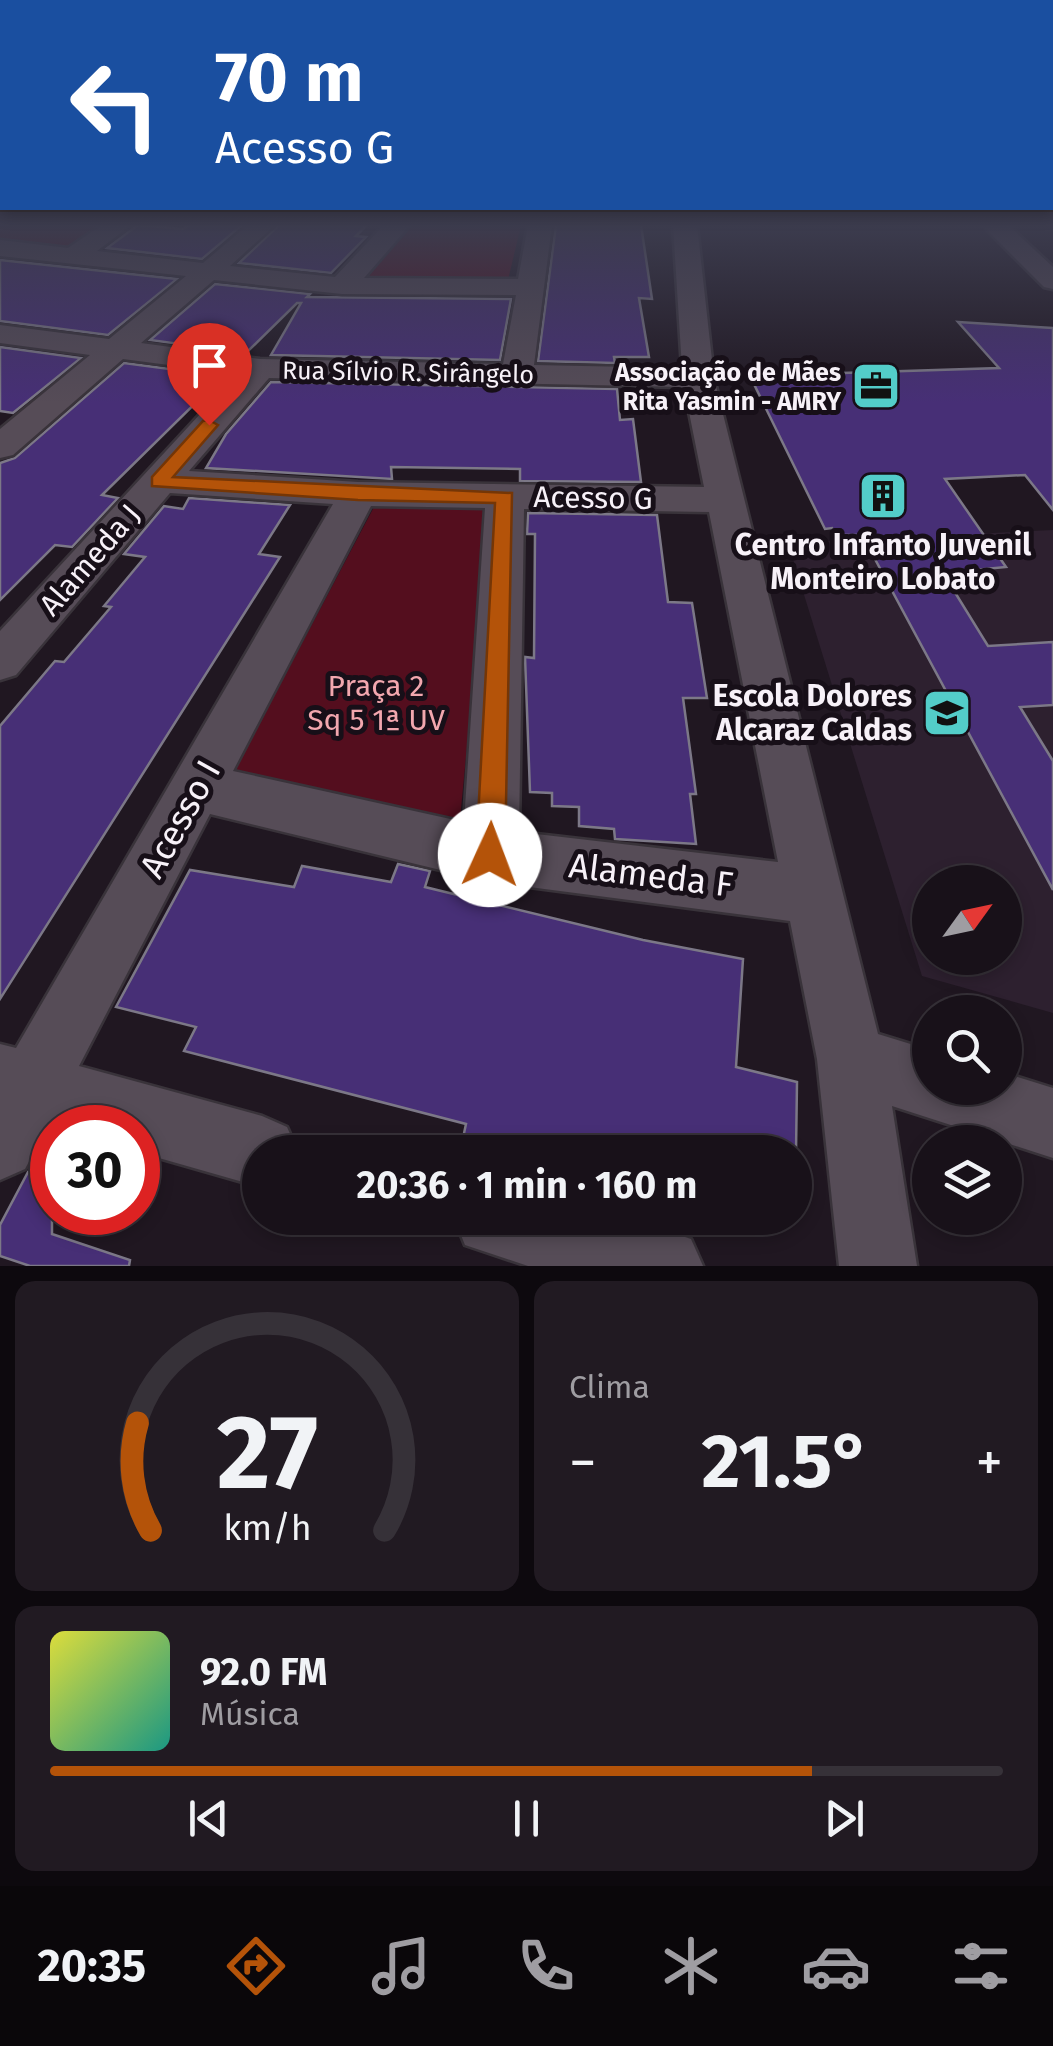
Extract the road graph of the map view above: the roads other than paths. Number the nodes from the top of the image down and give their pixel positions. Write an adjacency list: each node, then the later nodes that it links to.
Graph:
1 (192, 284): 7 (street)
2 (322, 284): 4 (street)
3 (690, 284): 10 (street)
4 (342, 286): 5 (street)
5 (529, 287): 9 (street)
6 (0, 334): 7 (street, Rua Sílvio R. Sirângelo)
7 (116, 350): 8 (street, Rua Sílvio R. Sirângelo); 11 (street)
8 (260, 368): 9 (street, Rua Sílvio R. Sirângelo); 12 (street, Alameda J)
9 (517, 375): 10 (street, Rua Sílvio R. Sirângelo)
10 (698, 378): 15 (street)
11 (0, 446)
12 (158, 482): 13 (street, Acesso G); 16 (street, Alameda J)
13 (358, 494): 14 (street, Acesso G); 17 (street, Acesso I)
14 (505, 498): 15 (street, Acesso G); 18 (street)
15 (728, 500): 19 (street)
16 (0, 662)
17 (198, 786): 18 (street, Alameda F); 22 (street, Acesso I)
18 (490, 855): 19 (street, Alameda F)
19 (812, 896): 20 (street)
20 (851, 1059): 21 (street); 28 (street)
21 (912, 1078)
22 (10, 1103): 25 (street)
23 (998, 1105): 24 (street)
24 (1053, 1122)
25 (242, 1148)
26 (553, 1235): 27 (street)
27 (664, 1266)
28 (878, 1266)

